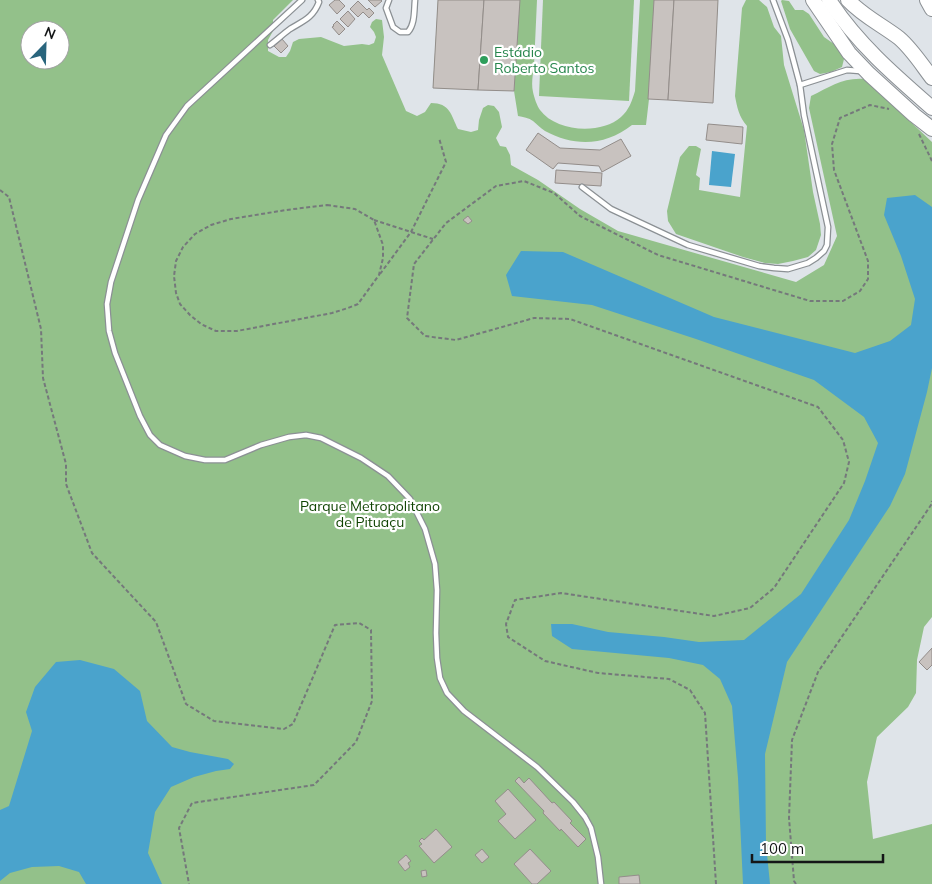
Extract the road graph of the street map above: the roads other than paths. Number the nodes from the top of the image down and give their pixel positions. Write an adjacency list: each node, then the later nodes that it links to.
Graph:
1 (302, 0): 18 (lane)
2 (318, 0): 11 (lane)
3 (389, 0): 4 (lane)
4 (415, 0)
5 (773, 0): 14 (lane)
6 (813, 0): 12 (main road)
7 (829, 0): 15 (main road)
8 (848, 0): 13 (main road)
9 (927, 0): 10 (main road)
10 (932, 9)
11 (270, 44)
12 (848, 62): 14 (lane); 16 (main road)
13 (932, 78)
14 (800, 85): 17 (lane)
15 (932, 108)
16 (926, 132)
17 (582, 187)
18 (601, 884)

